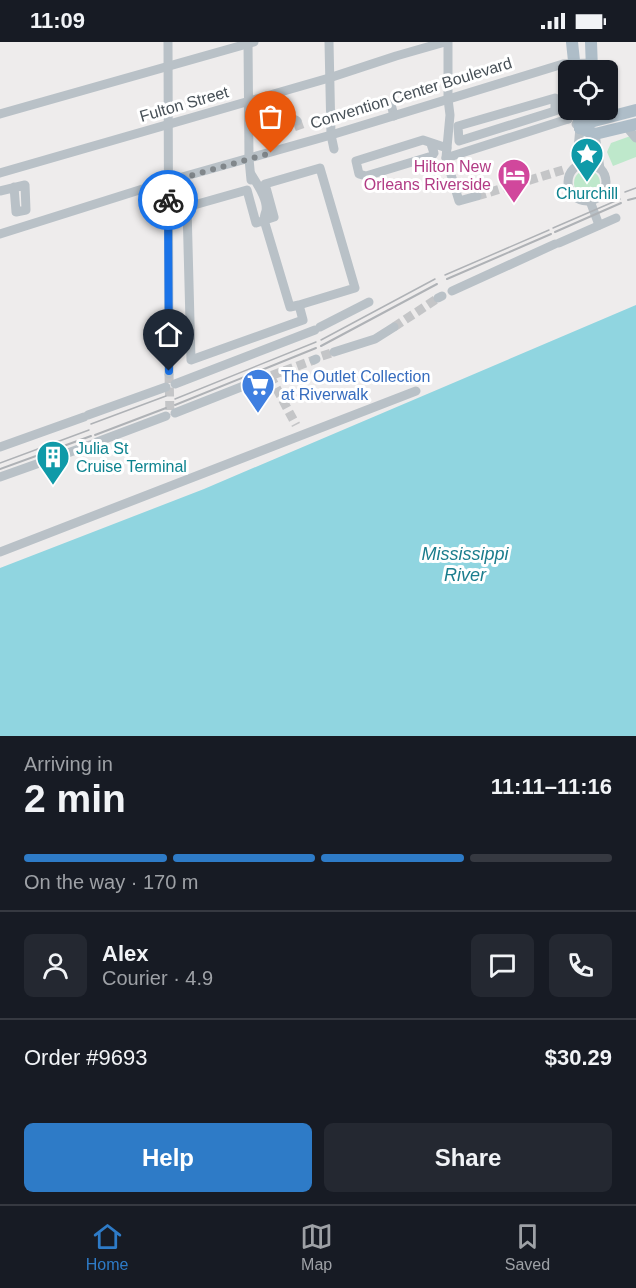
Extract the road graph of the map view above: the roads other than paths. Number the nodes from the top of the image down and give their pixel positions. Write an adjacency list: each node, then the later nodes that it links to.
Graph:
1 (250, 42): 9 (street); 13 (street)
2 (329, 42): 11 (street)
3 (447, 42): 11 (street, Fulton Street); 12 (street)
4 (572, 42): 7 (main road)
5 (591, 42): 8 (main road)
6 (165, 44): 9 (street)
7 (573, 60)
8 (592, 60)
9 (168, 66): 17 (street); 25 (street)
10 (558, 71): 12 (street, Convention Center Boulevard)
11 (329, 78): 13 (street, Fulton Street); 32 (street)
12 (448, 99): 18 (street, Convention Center Boulevard); 39 (street)
13 (248, 101): 25 (street, Fulton Street); 40 (street)
14 (386, 106): 18 (street)
15 (636, 110): 16 (main road)
16 (618, 112)
17 (0, 114)
18 (389, 118): 32 (street, Convention Center Boulevard)
19 (561, 120): 26 (street)
20 (569, 120): 29 (street)
21 (579, 120): 29 (main road)
22 (588, 120): 29 (main road)
23 (594, 120): 31 (main road)
24 (297, 121): 28 (street)
25 (168, 124): 44 (street, Fulton Street); 45 (street)
26 (533, 124): 26 (street); 39 (street)
27 (631, 125): 31 (main road); 34 (street)
28 (280, 126)
29 (580, 128): 31 (main road); 41 (street)
30 (301, 132): 35 (street)
31 (595, 134): 42 (street)
32 (331, 135): 35 (street, Convention Center Boulevard); 38 (street)
33 (280, 138): 37 (street)
34 (636, 138)
35 (304, 143): 37 (street, Convention Center Boulevard)
36 (431, 144): 36 (street); 39 (street)
37 (284, 149): 40 (street, Convention Center Boulevard)
38 (334, 149)
39 (446, 153): 47 (street)
40 (249, 159): 45 (street, Convention Center Boulevard); 49 (street)
41 (578, 166): 42 (street); 43 (street); 48 (street)
42 (600, 169): 48 (street)
43 (564, 170)
44 (0, 173)
45 (168, 182): 52 (street, Convention Center Boulevard); 59 (street)
46 (0, 191): 52 (street)
47 (477, 196)
48 (590, 201): 51 (street)
49 (264, 218): 56 (street); 56 (street); 56 (street)
50 (616, 218): 51 (street)
51 (599, 225): 54 (street)
52 (24, 227): 53 (street, Convention Center Boulevard)
53 (0, 234)
54 (452, 291)
55 (369, 302): 64 (street)
56 (298, 305)
57 (394, 327): 58 (street)
58 (334, 352)
59 (169, 374)
60 (259, 381): 65 (street)
61 (416, 391): 63 (street)
62 (296, 425): 63 (street)
63 (302, 436): 66 (street)
64 (0, 447)
65 (0, 477)
66 (0, 552)

